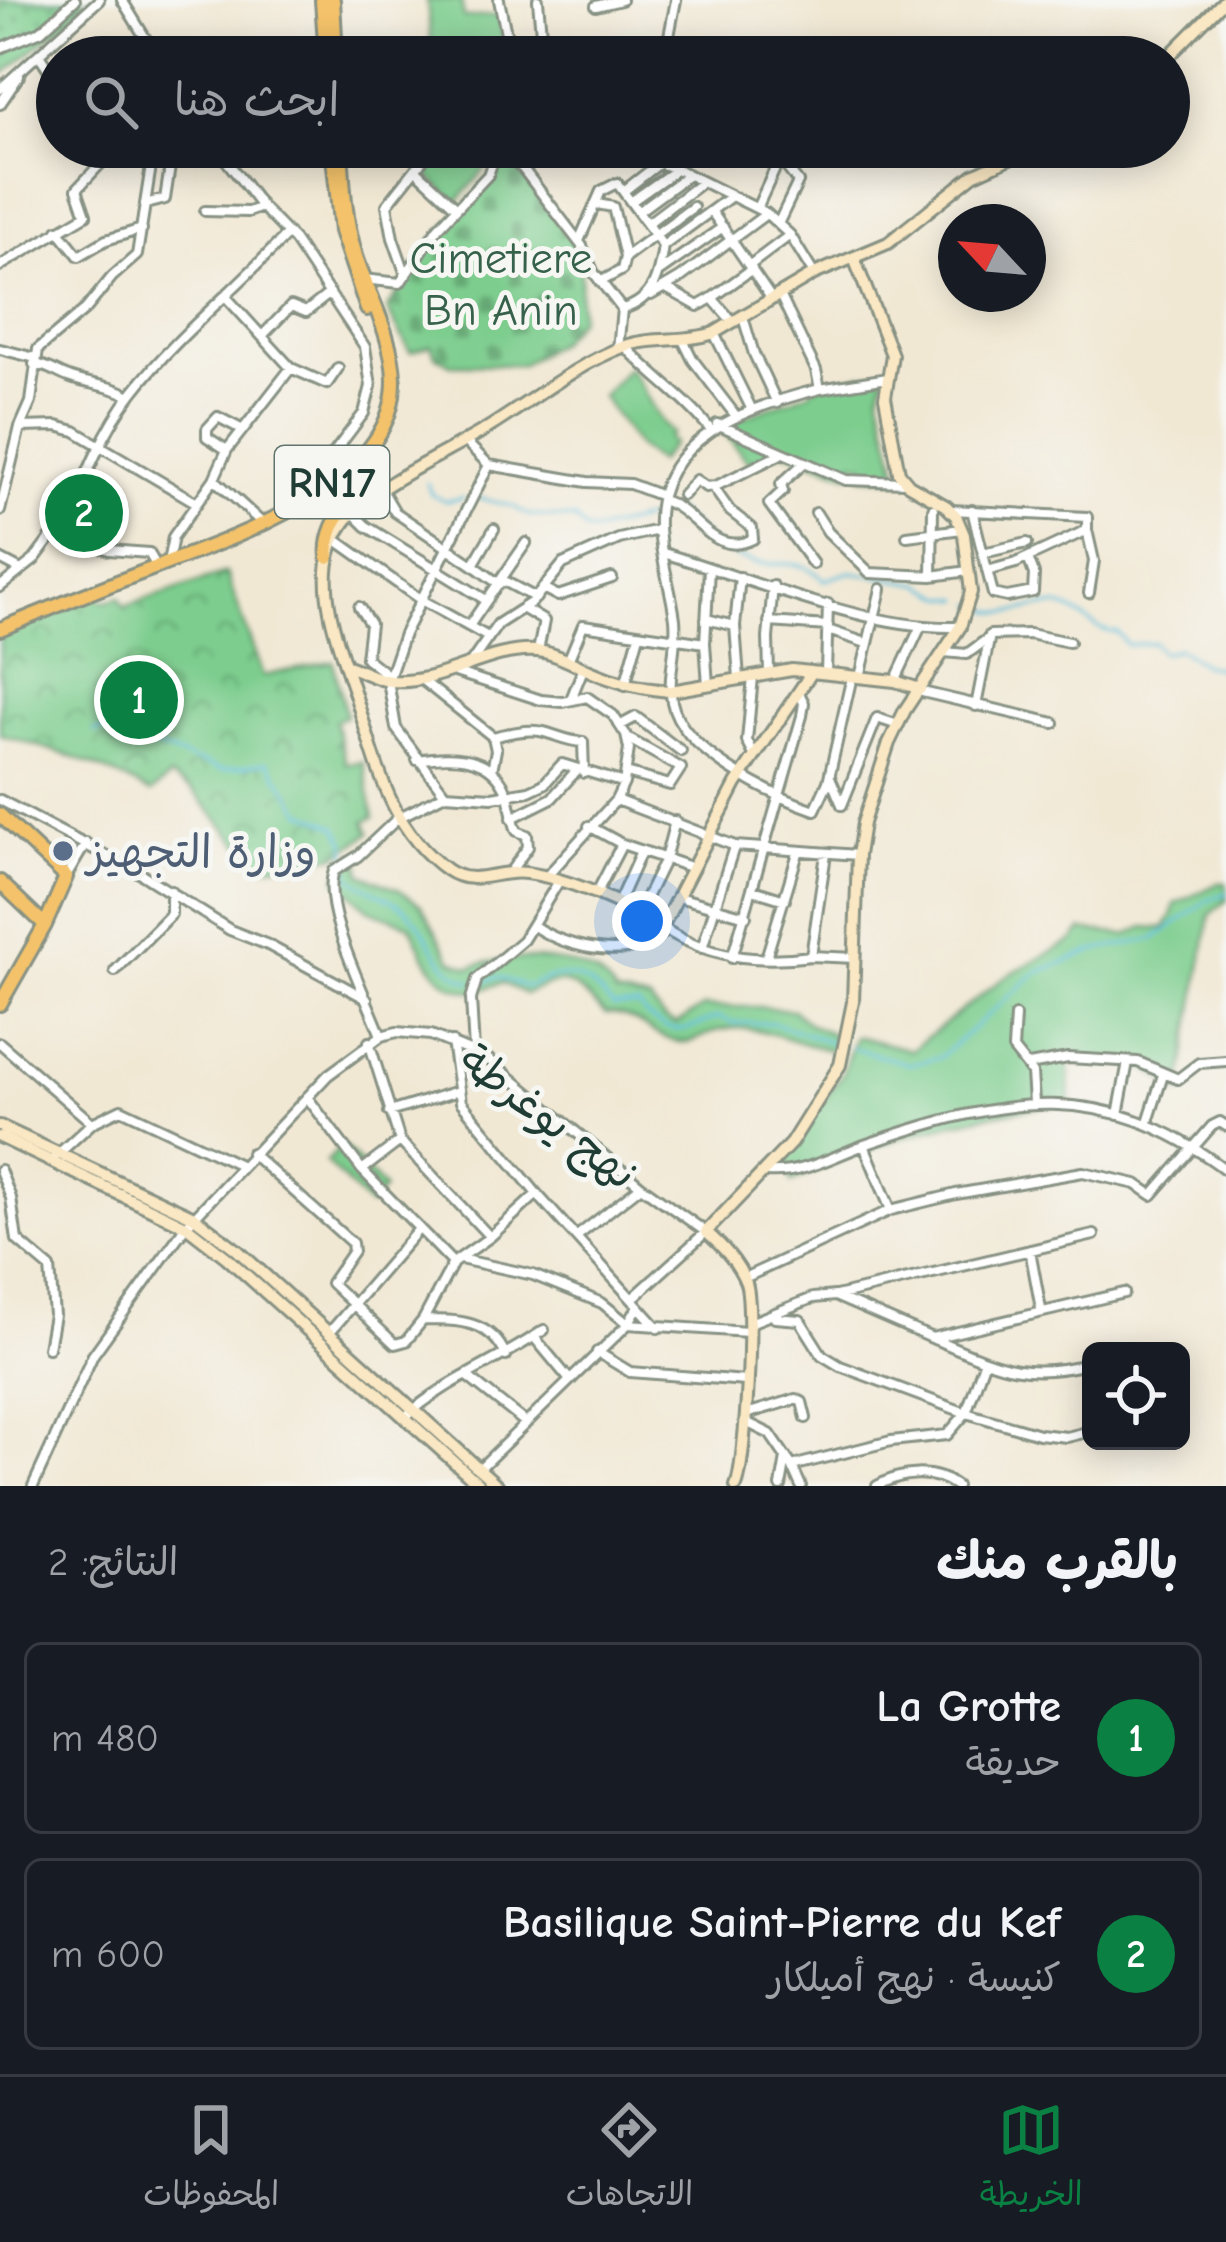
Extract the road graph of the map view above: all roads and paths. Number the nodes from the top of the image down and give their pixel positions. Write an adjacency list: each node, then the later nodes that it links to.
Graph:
1 (75, 0): 20 (street)
2 (99, 0): 12 (street)
3 (122, 0): 13 (street)
4 (322, 0): 14 (main road)
5 (333, 0): 15 (main road)
6 (499, 0): 16 (street)
7 (538, 0): 17 (street)
8 (620, 0): 11 (street)
9 (676, 0): 18 (street)
10 (1225, 0): 19 (street)
11 (596, 6)
12 (60, 36)
13 (144, 36)
14 (325, 36)
15 (335, 36)
16 (507, 36)
17 (540, 36)
18 (669, 36)
19 (1189, 36)
20 (0, 48)
21 (36, 59): 22 (street)
22 (21, 72): 23 (street); 24 (street)
23 (0, 89)
24 (0, 104)
25 (96, 168): 56 (street)
26 (150, 168): 43 (street)
27 (170, 168): 43 (street)
28 (232, 168): 45 (street)
29 (340, 168): 70 (main road, RN17)
30 (490, 168): 47 (street)
31 (650, 168): 40 (street)
32 (777, 168): 50 (street)
33 (788, 168): 52 (street)
34 (989, 168): 64 (street)
35 (523, 169): 61 (street)
36 (677, 169): 38 (street); 42 (street)
37 (416, 170): 47 (street); 69 (street)
38 (688, 176): 39 (street); 49 (street)
39 (700, 183): 41 (street); 53 (street)
40 (625, 190): 42 (street); 44 (street)
41 (731, 196): 50 (street); 51 (street)
42 (632, 201): 49 (street)
43 (145, 204): 55 (street)
44 (597, 204): 61 (street); 63 (street)
45 (262, 207): 48 (street); 57 (street)
46 (693, 207): 58 (street)
47 (458, 208): 69 (street)
48 (206, 211)
49 (639, 211): 53 (street)
50 (762, 211): 52 (street); 60 (street)
51 (712, 212): 54 (street); 62 (street)
52 (779, 222): 59 (street)
53 (648, 223): 58 (street)
54 (723, 227): 60 (street); 67 (street)
55 (142, 229): 56 (street); 85 (street)
56 (58, 230): 65 (street)
57 (288, 233): 73 (street); 75 (street)
58 (655, 233): 62 (street); 63 (street)
59 (790, 235): 66 (street); 68 (street)
60 (732, 239): 66 (street); 72 (street)
61 (579, 241): 71 (street)
62 (664, 246): 67 (street)
63 (625, 257): 71 (street)
64 (854, 258): 68 (street); 88 (street)
65 (0, 266)
66 (751, 267): 74 (street); 77 (street)
67 (659, 272): 76 (street)
68 (814, 274): 74 (street)
69 (407, 277): 70 (street)
70 (360, 280): 101 (main road, RN17)
71 (600, 281): 78 (street)
72 (666, 288): 76 (street); 77 (street)
73 (330, 293): 81 (street); 104 (street)
74 (775, 296): 79 (street); 89 (street)
75 (227, 297): 81 (street); 90 (street)
76 (644, 298): 78 (street)
77 (712, 298): 79 (street)
78 (622, 309): 83 (street)
79 (738, 319): 80 (street); 91 (street)
80 (715, 333): 82 (street); 92 (street)
81 (262, 335): 86 (street)
82 (683, 340): 83 (street); 93 (street)
83 (622, 347): 94 (street); 97 (street)
84 (0, 349): 85 (street)
85 (34, 361): 90 (street); 95 (street)
86 (291, 368): 87 (street); 96 (street)
87 (338, 368)
88 (887, 378): 89 (street); 107 (street)
89 (820, 389): 91 (street)
90 (130, 396): 98 (street)
91 (777, 403): 92 (street)
92 (752, 410): 93 (street)
93 (736, 416): 94 (street)
94 (714, 426): 100 (street); 111 (street)
95 (20, 427): 98 (street); 105 (street)
96 (241, 429): 99 (street); 99 (street)
97 (465, 441): 103 (street); 109 (street)
98 (100, 447): 112 (street); 124 (street)
99 (227, 450): 106 (street)
100 (780, 454): 102 (street); 108 (street)
101 (356, 456): 119 (main road, RN17); 133 (main road)
102 (804, 463): 107 (street); 137 (street)
103 (489, 465): 111 (street); 130 (street)
104 (324, 466)
105 (4, 467): 116 (street)
106 (214, 479): 112 (street); 119 (street)
107 (905, 482): 114 (street)
108 (713, 487): 110 (street); 111 (street)
109 (382, 490): 117 (street); 130 (street)
110 (683, 494)
111 (662, 498): 122 (street)
112 (197, 503): 136 (street)
113 (933, 509): 125 (street)
114 (951, 510): 115 (street); 121 (street)
115 (972, 510): 123 (street); 132 (street)
116 (0, 511)
117 (352, 513): 127 (street); 140 (street)
118 (816, 513): 144 (street)
119 (262, 522): 136 (main road, RN17)
120 (494, 529): 138 (street)
121 (962, 529): 125 (street); 142 (street)
122 (658, 530): 131 (street); 150 (street)
123 (1088, 530): 134 (street); 152 (street)
124 (63, 533): 136 (street); 141 (street)
125 (932, 535): 126 (street); 144 (street)
126 (908, 536)
127 (334, 539): 133 (street); 154 (street)
128 (526, 543): 147 (street)
129 (1027, 543): 132 (street)
130 (448, 546): 138 (street); 140 (street)
131 (663, 553): 139 (street); 171 (street)
132 (983, 553): 143 (street)
133 (328, 557): 178 (street)
134 (1028, 557): 143 (street); 143 (street)
135 (0, 559): 141 (street)
136 (162, 561): 164 (main road, RN17)
137 (813, 564)
138 (473, 566): 147 (street)
139 (709, 568): 145 (street); 160 (street)
140 (436, 569): 154 (street); 155 (street)
141 (21, 570): 149 (street)
142 (969, 571): 144 (street); 165 (street)
143 (987, 571)
144 (932, 576)
145 (740, 577): 148 (street); 163 (street)
146 (612, 578): 150 (street)
147 (500, 582): 153 (street); 155 (street)
148 (773, 586): 156 (street); 161 (street)
149 (0, 587)
150 (543, 588): 153 (street)
151 (881, 589): 159 (street)
152 (1089, 593)
153 (536, 598): 158 (street)
154 (421, 599): 162 (street); 187 (street)
155 (486, 600): 162 (street)
156 (828, 604): 159 (street); 166 (street)
157 (359, 607): 178 (street)
158 (524, 609): 169 (street); 175 (street)
159 (872, 617): 167 (street); 174 (street)
160 (706, 619): 163 (street); 173 (street)
161 (769, 622): 166 (street); 181 (street)
162 (469, 626): 169 (street)
163 (735, 626): 186 (street)
164 (0, 627)
165 (960, 627): 167 (street); 176 (street)
166 (828, 628): 174 (street); 183 (street)
167 (920, 628): 189 (street)
168 (639, 635): 171 (street); 177 (street); 190 (street)
169 (488, 638): 180 (street)
170 (987, 639): 172 (street); 176 (street); 196 (street)
171 (676, 640): 173 (street); 193 (street)
172 (1070, 642)
173 (705, 643): 191 (street)
174 (866, 643): 185 (street)
175 (538, 651): 177 (street); 180 (street)
176 (944, 652): 192 (street)
177 (568, 662): 179 (street)
178 (358, 665): 187 (street); 216 (street)
179 (583, 669): 190 (street); 195 (street)
180 (461, 670): 188 (street); 195 (street)
181 (769, 672): 182 (street); 184 (street)
182 (812, 672): 183 (street); 194 (street)
183 (826, 674): 185 (street)
184 (753, 676): 186 (street); 203 (street)
185 (856, 677): 189 (street); 208 (street)
186 (739, 678): 191 (street)
187 (389, 679): 188 (street); 204 (street)
188 (421, 679): 200 (street)
189 (895, 681): 192 (street)
190 (626, 685): 193 (street)
191 (708, 685): 193 (street)
192 (919, 690): 196 (street); 199 (street)
193 (671, 691): 207 (street)
194 (800, 695): 203 (street); 212 (street)
195 (570, 700): 198 (street)
196 (976, 706): 197 (street)
197 (1054, 723)
198 (621, 725): 201 (street); 202 (street)
199 (898, 725): 208 (street); 228 (street)
200 (493, 737): 205 (street); 206 (street)
201 (627, 738): 209 (street); 209 (street)
202 (681, 751)
203 (755, 756): 207 (street)
204 (417, 760): 205 (street); 210 (street)
205 (492, 770): 211 (street)
206 (580, 772): 209 (street); 211 (street); 217 (street)
207 (743, 773): 212 (street); 220 (street)
208 (830, 776): 212 (street)
209 (625, 778): 214 (street)
210 (445, 794): 211 (street); 216 (street)
211 (508, 795): 217 (street)
212 (779, 795): 224 (street)
213 (0, 800): 221 (street)
214 (616, 800): 218 (street); 219 (street)
215 (0, 815): 232 (main road)
216 (398, 818): 231 (street); 253 (street)
217 (512, 818): 231 (street)
218 (675, 821): 220 (street); 229 (street)
219 (589, 826): 222 (street); 233 (street)
220 (709, 835): 223 (street); 230 (street)
221 (86, 843): 232 (street); 236 (street)
222 (622, 844): 225 (street); 237 (street)
223 (735, 846): 224 (street); 241 (street)
224 (765, 850): 226 (street); 235 (street)
225 (641, 852): 229 (street); 240 (street)
226 (798, 853): 227 (street); 239 (street)
227 (826, 854): 228 (street); 248 (street)
228 (858, 855): 251 (street)
229 (665, 859): 230 (street); 242 (street)
230 (689, 867): 238 (street)
231 (510, 872): 233 (street)
232 (66, 877): 244 (main road)
233 (552, 879): 237 (street); 245 (street)
234 (0, 882): 244 (main road)
235 (753, 890): 239 (street); 243 (street)
236 (171, 891): 252 (street); 253 (street)
237 (595, 895): 240 (street)
238 (676, 896): 241 (street); 246 (street)
239 (785, 899): 250 (street)
240 (618, 903): 242 (street)
241 (715, 907): 243 (street); 247 (street)
242 (639, 912): 246 (street)
243 (746, 916): 249 (street)
244 (45, 925): 254 (main road)
245 (534, 926): 246 (street); 260 (street)
246 (664, 928): 247 (street)
247 (702, 948): 249 (street)
248 (811, 956): 250 (street); 251 (street)
249 (732, 958): 250 (street)
250 (766, 958)
251 (855, 958): 284 (street)
252 (115, 971)
253 (368, 999): 256 (street)
254 (0, 1004)
255 (1015, 1016): 263 (street)
256 (381, 1036): 258 (street); 259 (street, نهج يوغرطة)
257 (0, 1042): 271 (street)
258 (370, 1042): 266 (street); 268 (street)
259 (452, 1042): 260 (street, نهج يوغرطة); 265 (street)
260 (474, 1051): 285 (street, نهج يوغرطة)
261 (1226, 1061): 264 (street)
262 (1128, 1062): 263 (street); 264 (street); 269 (street)
263 (1029, 1065): 267 (street)
264 (1163, 1075): 270 (street)
265 (458, 1091): 268 (street); 286 (street)
266 (307, 1096): 278 (street); 282 (street)
267 (1034, 1102): 269 (street); 276 (street)
268 (389, 1112): 275 (street)
269 (1118, 1115): 270 (street)
270 (1148, 1122): 277 (street)
271 (92, 1123): 279 (street); 280 (street)
272 (0, 1126): 279 (street)
273 (1226, 1126): 277 (street)
274 (0, 1136): 279 (street)
275 (400, 1141): 282 (street); 292 (street)
276 (864, 1145): 284 (street); 287 (street)
277 (1191, 1146): 283 (street); 287 (street)
278 (251, 1153): 280 (street); 300 (street)
279 (56, 1156): 288 (street)
280 (240, 1165): 288 (street)
281 (0, 1170): 311 (street)
282 (362, 1170): 289 (street)
283 (1226, 1170)
284 (766, 1172): 290 (street)
285 (641, 1186): 290 (street, نهج يوغرطة); 293 (street)
286 (537, 1194): 292 (street); 293 (street)
287 (891, 1210): 296 (street)
288 (190, 1221): 308 (street); 320 (street); 328 (street)
289 (418, 1230): 295 (street); 300 (street)
290 (706, 1232): 296 (street); 299 (street)
291 (1094, 1235): 294 (street)
292 (490, 1237): 295 (street)
293 (576, 1237): 299 (street)
294 (1030, 1250): 298 (street); 301 (street)
295 (456, 1260): 303 (street); 304 (street)
296 (744, 1277): 305 (street)
297 (1124, 1293): 301 (street)
298 (835, 1296): 302 (street); 310 (street)
299 (635, 1303): 304 (street); 306 (street)
300 (354, 1305): 303 (street); 308 (street)
301 (1041, 1310): 310 (street)
302 (768, 1318): 305 (street); 319 (street)
303 (423, 1320): 313 (street)
304 (628, 1324): 306 (street); 312 (street)
305 (749, 1327): 306 (street); 318 (street)
306 (658, 1328)
307 (544, 1330): 309 (street)
308 (329, 1333): 320 (street)
309 (534, 1337): 313 (street); 317 (street)
310 (932, 1338): 314 (street)
311 (48, 1348)
312 (597, 1352): 317 (street); 318 (street)
313 (506, 1356): 316 (street)
314 (985, 1360): 315 (street); 319 (street)
315 (1082, 1365)
316 (468, 1377): 320 (street); 323 (street)
317 (569, 1379): 323 (street)
318 (746, 1381): 321 (street)
319 (966, 1412): 324 (street); 326 (street)
320 (409, 1414): 327 (street)
321 (745, 1418): 322 (street); 325 (street); 330 (street)
322 (806, 1418)
323 (526, 1423): 327 (street)
324 (1082, 1433)
325 (787, 1456): 326 (street); 331 (street)
326 (792, 1466): 332 (street)
327 (479, 1479): 329 (street)
328 (33, 1486)
329 (498, 1486)
330 (736, 1486)
331 (781, 1486)
332 (801, 1486)
333 (877, 1486): 334 (street)
334 (956, 1486)

